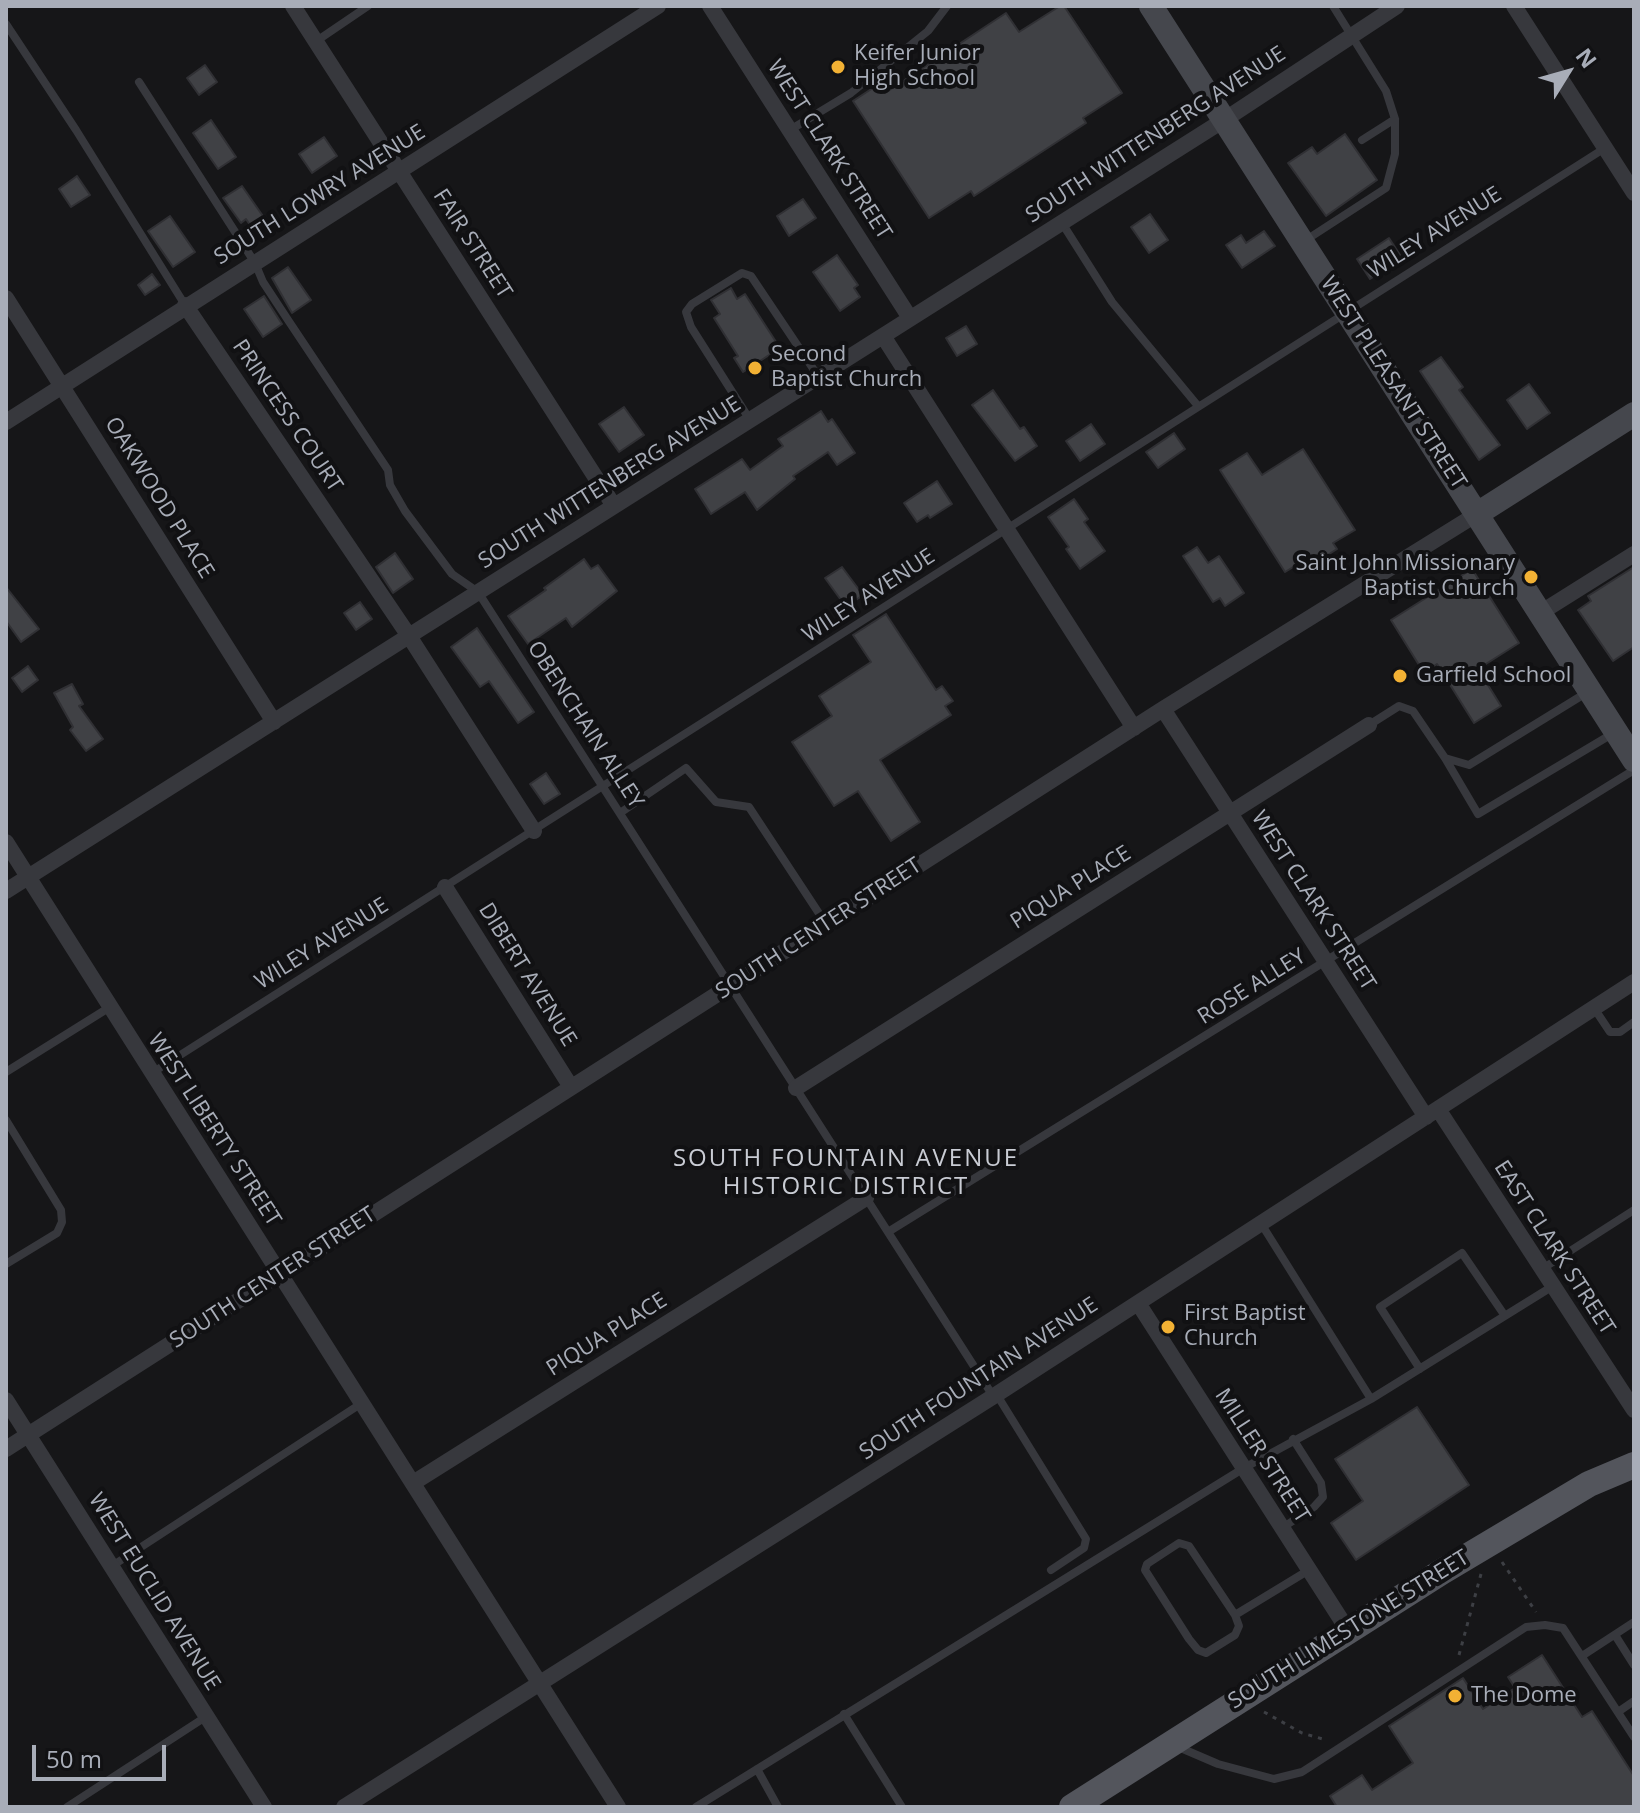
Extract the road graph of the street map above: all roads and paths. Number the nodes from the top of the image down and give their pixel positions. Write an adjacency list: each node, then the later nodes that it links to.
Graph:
1 (293, 6): 12 (street, FAIR STREET)
2 (368, 6): 12 (lane)
3 (658, 6): 19 (street, SOUTH LOWRY AVENUE)
4 (710, 6): 16 (street, WEST CLARK STREET)
5 (947, 6): 16 (lane)
6 (1151, 6): 15 (street, WEST PLEASANT STREET)
7 (1333, 6): 11 (lane)
8 (1397, 6): 11 (street, SOUTH WITTENBERG AVENUE)
9 (1514, 6): 18 (street)
10 (6, 24): 25 (lane, PRINCESS COURT)
11 (1352, 35): 14 (lane); 15 (street, SOUTH WITTENBERG AVENUE)
12 (315, 42): 19 (street, FAIR STREET)
13 (139, 82): 23 (lane, OBENCHAIN ALLEY)
14 (1395, 119): 17 (lane); 22 (lane)
15 (1224, 120): 21 (street, SOUTH WITTENBERG AVENUE); 22 (street, WEST PLEASANT STREET)
16 (790, 130): 27 (street, WEST CLARK STREET)
17 (1362, 140)
18 (1605, 147): 20 (street); 26 (lane, WILEY AVENUE)
19 (399, 172): 23 (street, SOUTH LOWRY AVENUE); 35 (street, FAIR STREET)
20 (1634, 193)
21 (1061, 223): 27 (street, SOUTH WITTENBERG AVENUE); 31 (lane)
22 (1302, 242): 26 (street, WEST PLEASANT STREET)
23 (255, 263): 25 (street, SOUTH LOWRY AVENUE); 39 (lane, OBENCHAIN ALLEY)
24 (6, 298): 30 (street, OAKWOOD PLACE)
25 (185, 305): 30 (street, SOUTH LOWRY AVENUE); 41 (street, PRINCESS COURT)
26 (1346, 310): 31 (lane, WILEY AVENUE); 36 (street, WEST PLEASANT STREET)
27 (910, 318): 28 (street, SOUTH WITTENBERG AVENUE)
28 (883, 336): 29 (street, SOUTH WITTENBERG AVENUE); 37 (street)
29 (818, 376): 33 (street, SOUTH WITTENBERG AVENUE); 33 (lane)
30 (62, 386): 34 (street, SOUTH LOWRY AVENUE); 44 (street, OAKWOOD PLACE)
31 (1198, 406): 37 (lane, WILEY AVENUE)
32 (1634, 414): 36 (street, SOUTH CENTER STREET)
33 (750, 420): 35 (street, SOUTH WITTENBERG AVENUE)
34 (6, 422)
35 (614, 506): 39 (street, SOUTH WITTENBERG AVENUE)
36 (1477, 514): 40 (street, WEST PLEASANT STREET); 43 (street, SOUTH CENTER STREET)
37 (1006, 529): 46 (street); 50 (lane, WILEY AVENUE)
38 (1634, 554): 40 (street)
39 (478, 592): 41 (street, SOUTH WITTENBERG AVENUE); 50 (lane, OBENCHAIN ALLEY)
40 (1540, 613): 42 (street, WEST PLEASANT STREET)
41 (409, 636): 44 (street, SOUTH WITTENBERG AVENUE); 53 (street, PRINCESS COURT)
42 (1590, 691): 47 (street, WEST PLEASANT STREET); 48 (lane)
43 (1163, 709): 46 (street, SOUTH CENTER STREET); 52 (street, WEST CLARK STREET)
44 (274, 722): 55 (street, SOUTH WITTENBERG AVENUE)
45 (1369, 725): 48 (lane); 52 (street, PIQUA PLACE)
46 (1134, 728): 58 (street, SOUTH CENTER STREET)
47 (1616, 732): 48 (lane); 49 (street, WEST PLEASANT STREET)
48 (1445, 758)
49 (1633, 758): 59 (lane, ROSE ALLEY)
50 (603, 787): 51 (lane, OBENCHAIN ALLEY); 53 (lane, WILEY AVENUE)
51 (620, 813): 58 (lane); 61 (lane, OBENCHAIN ALLEY)
52 (1230, 813): 59 (street, WEST CLARK STREET); 68 (street, PIQUA PLACE)
53 (534, 831): 56 (lane, WILEY AVENUE)
54 (6, 842): 55 (street, WEST LIBERTY STREET)
55 (28, 877): 57 (street, SOUTH WITTENBERG AVENUE); 62 (street, WEST LIBERTY STREET)
56 (445, 887): 66 (lane, WILEY AVENUE); 67 (street, DIBERT AVENUE)
57 (6, 891)
58 (826, 924): 61 (street, SOUTH CENTER STREET)
59 (1326, 962): 69 (street, WEST CLARK STREET); 74 (lane, ROSE ALLEY)
60 (1634, 982): 63 (street, SOUTH FOUNTAIN AVENUE)
61 (731, 986): 67 (street, SOUTH CENTER STREET); 68 (lane, OBENCHAIN ALLEY)
62 (110, 1007): 65 (lane); 66 (street, WEST LIBERTY STREET)
63 (1594, 1008): 64 (lane); 69 (street, SOUTH FOUNTAIN AVENUE)
64 (1634, 1022)
65 (6, 1072)
66 (152, 1074): 77 (street, WEST LIBERTY STREET)
67 (571, 1087): 77 (street, SOUTH CENTER STREET)
68 (796, 1088): 71 (lane, OBENCHAIN ALLEY)
69 (1432, 1113): 73 (street, SOUTH FOUNTAIN AVENUE); 76 (street, EAST CLARK STREET)
70 (6, 1120): 75 (lane)
71 (866, 1198): 74 (lane, OBENCHAIN ALLEY); 92 (street, PIQUA PLACE)
72 (1634, 1210): 76 (lane)
73 (1262, 1225): 79 (street, SOUTH FOUNTAIN AVENUE); 83 (lane)
74 (888, 1232): 82 (lane, OBENCHAIN ALLEY)
75 (6, 1264)
76 (1542, 1269): 78 (street, EAST CLARK STREET)
77 (280, 1274): 85 (street, WEST LIBERTY STREET); 87 (street, SOUTH CENTER STREET)
78 (1553, 1286): 80 (lane); 86 (street, EAST CLARK STREET)
79 (1138, 1303): 82 (street, SOUTH FOUNTAIN AVENUE); 91 (street, MILLER STREET)
80 (1505, 1316): 81 (lane); 81 (lane)
81 (1420, 1369): 83 (lane)
82 (995, 1396): 96 (lane, OBENCHAIN ALLEY); 106 (street, SOUTH FOUNTAIN AVENUE)
83 (1371, 1399): 88 (lane)
84 (6, 1400): 87 (street, WEST EUCLID AVENUE)
85 (362, 1403): 92 (street, WEST LIBERTY STREET); 95 (lane)
86 (1634, 1410)
87 (28, 1435): 89 (street, SOUTH CENTER STREET); 95 (street, WEST EUCLID AVENUE)
88 (1293, 1439): 91 (lane); 93 (lane)
89 (6, 1449)
90 (1634, 1465): 94 (main road, SOUTH LIMESTONE STREET)
91 (1244, 1468): 93 (street, MILLER STREET); 110 (lane)
92 (413, 1483): 106 (street, WEST LIBERTY STREET)
93 (1282, 1528): 97 (street, MILLER STREET)
94 (1489, 1543): 100 (path); 101 (main road, SOUTH LIMESTONE STREET); 105 (path)
95 (112, 1566): 111 (street, WEST EUCLID AVENUE)
96 (1051, 1570)
97 (1309, 1570): 98 (lane); 101 (street, MILLER STREET)
98 (1235, 1615): 98 (lane)
99 (1634, 1622): 102 (lane)
100 (1545, 1625): 103 (lane); 105 (lane)
101 (1349, 1632): 107 (main road, SOUTH LIMESTONE STREET)
102 (1615, 1635): 103 (lane); 104 (lane)
103 (1582, 1656): 109 (lane)
104 (1634, 1665)
105 (1455, 1672): 113 (lane)
106 (540, 1684): 118 (street, SOUTH FOUNTAIN AVENUE); 119 (street, WEST LIBERTY STREET)
107 (1240, 1698): 113 (path); 114 (main road, SOUTH LIMESTONE STREET)
108 (1634, 1701): 109 (lane)
109 (1618, 1712): 112 (lane)
110 (844, 1714): 115 (lane); 122 (lane)
111 (207, 1716): 116 (lane); 117 (street, WEST EUCLID AVENUE)
112 (1634, 1737)
113 (1343, 1744): 114 (lane)
114 (1172, 1745): 123 (main road, SOUTH LIMESTONE STREET)
115 (757, 1769): 120 (lane); 121 (lane)
116 (67, 1807)
117 (264, 1807)
118 (344, 1807)
119 (618, 1807)
120 (696, 1807)
121 (778, 1807)
122 (902, 1807)
123 (1072, 1807)

